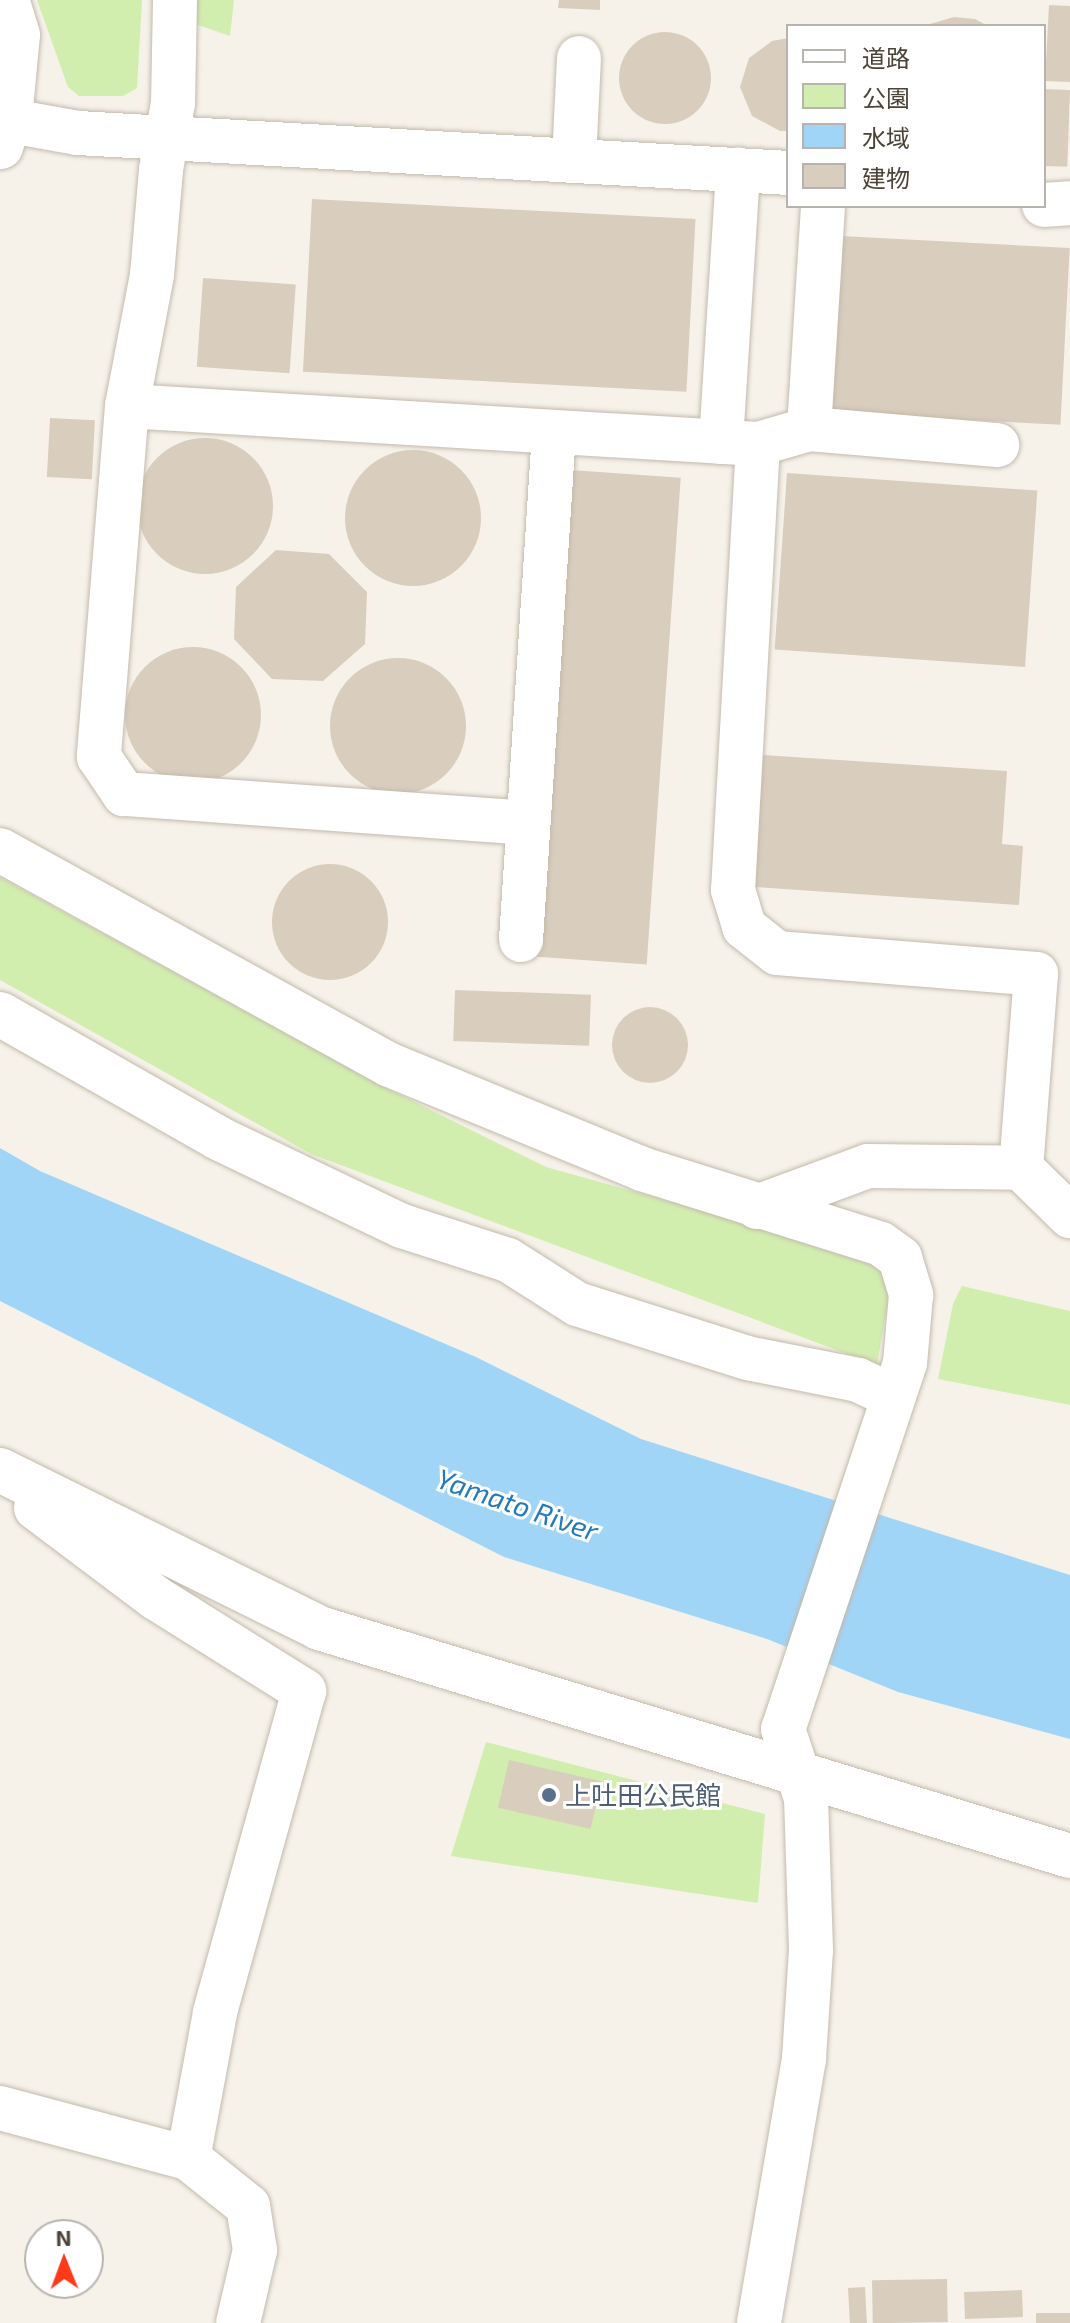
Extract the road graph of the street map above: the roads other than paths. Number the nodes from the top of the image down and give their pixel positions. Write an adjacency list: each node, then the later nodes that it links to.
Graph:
1 (7, 0): 4 (street)
2 (175, 0): 5 (street)
3 (579, 58): 6 (street)
4 (3, 129): 5 (street)
5 (166, 136): 6 (street); 12 (street)
6 (574, 160): 7 (street)
7 (738, 170): 8 (street); 15 (street)
8 (786, 173)
9 (1070, 203): 10 (street)
10 (1046, 205)
11 (823, 208): 13 (street)
12 (127, 406): 14 (street); 17 (street)
13 (809, 429): 15 (street); 16 (street)
14 (554, 432): 15 (street); 17 (street)
15 (740, 443): 21 (street)
16 (997, 445)
17 (528, 823): 19 (street)
18 (0, 850): 22 (street)
19 (521, 940)
20 (0, 1014): 24 (street)
21 (1021, 1168): 22 (street); 23 (street)
22 (757, 1207): 24 (street)
23 (1070, 1216)
24 (892, 1396): 26 (street)
25 (0, 1471): 26 (street); 29 (street)
26 (797, 1771): 27 (street); 31 (street)
27 (1070, 1856)
28 (0, 2108): 29 (street)
29 (188, 2158): 30 (street)
30 (238, 2323)
31 (759, 2323)

